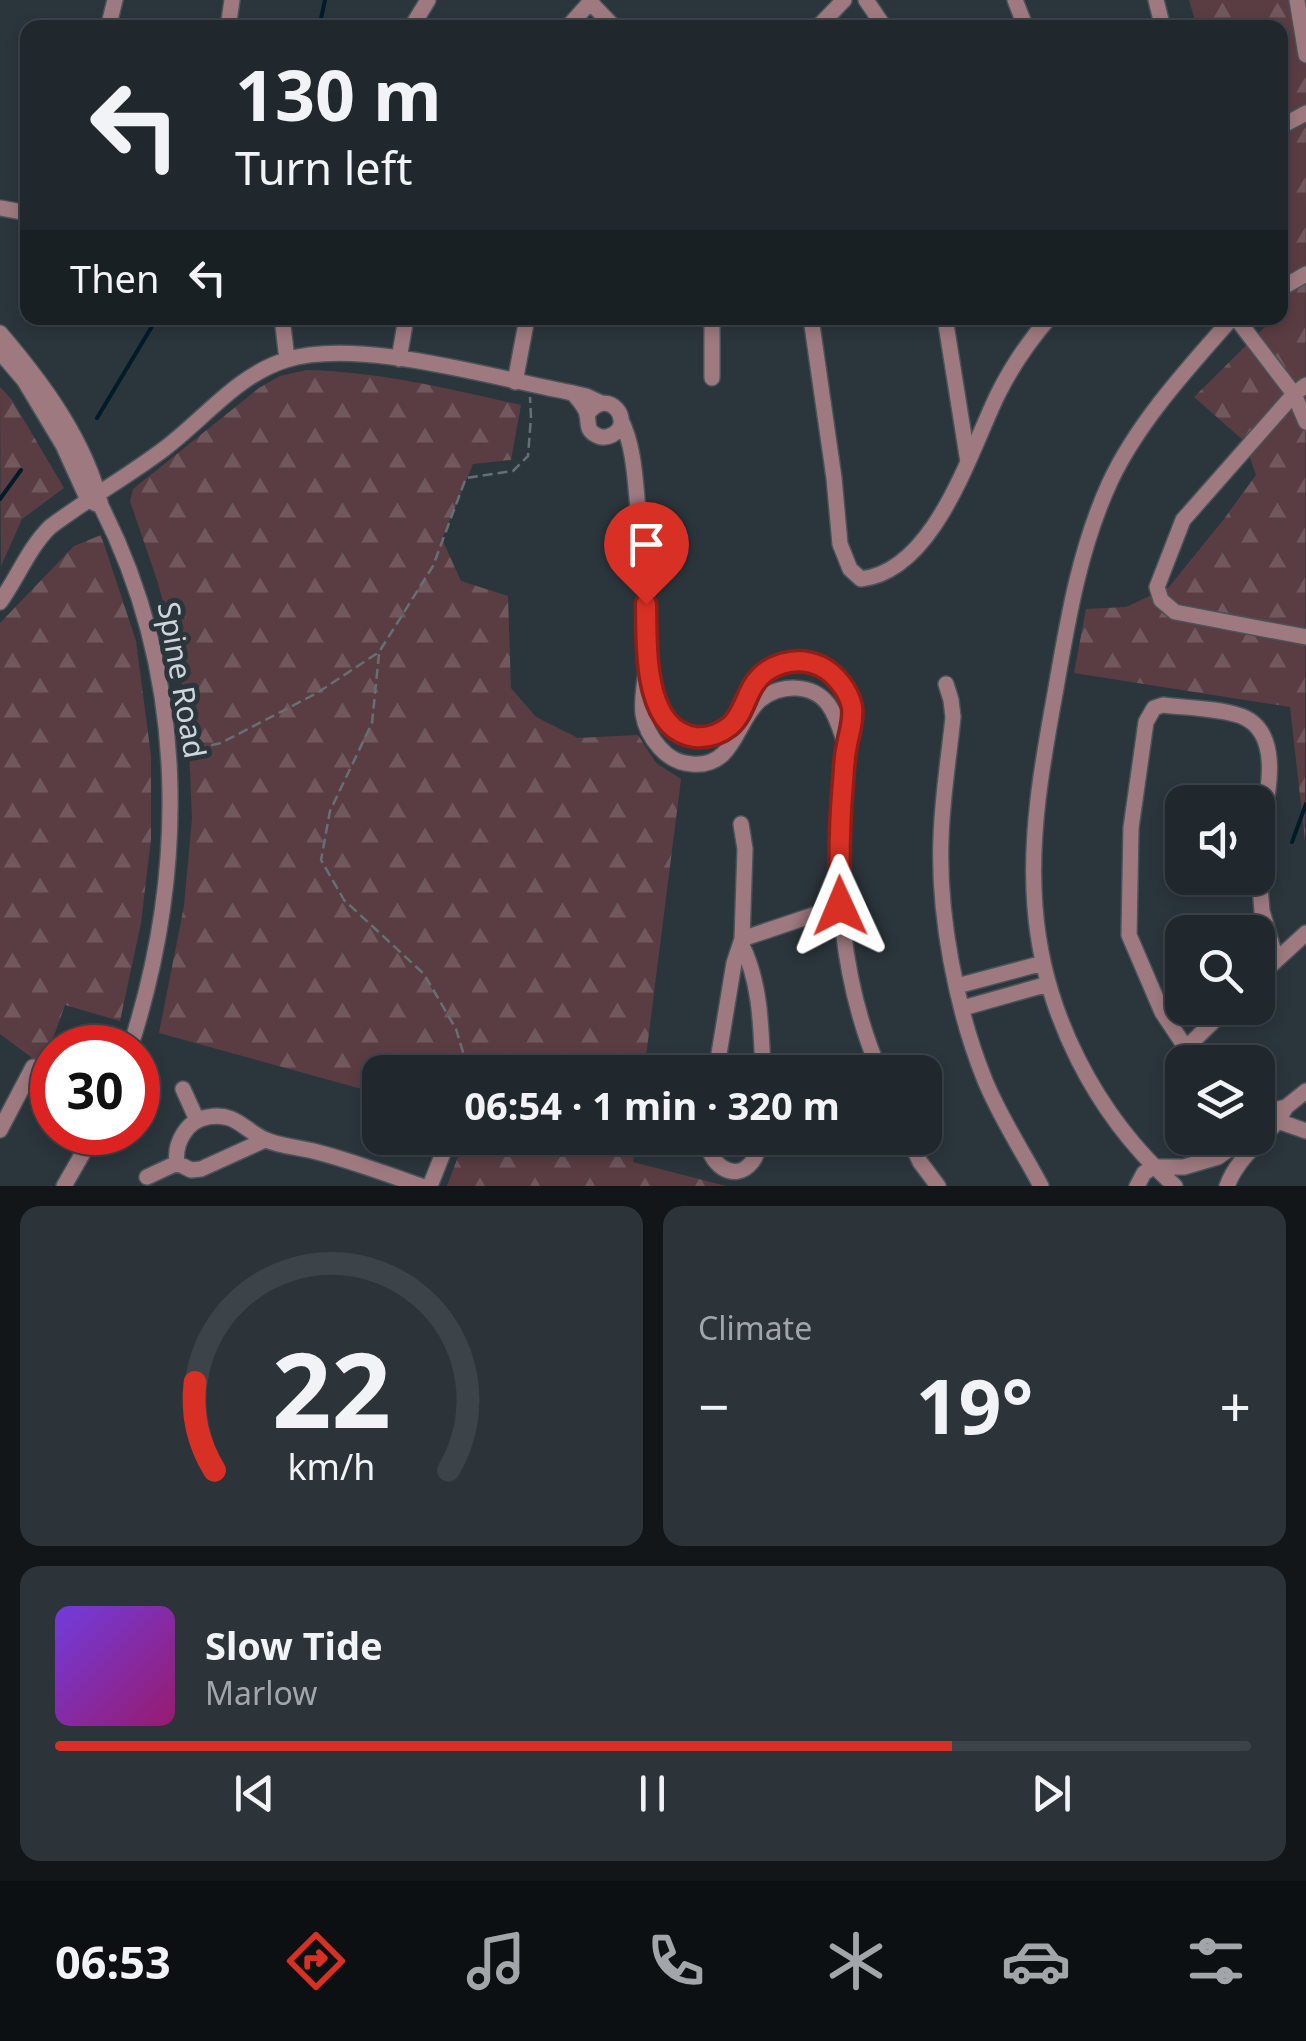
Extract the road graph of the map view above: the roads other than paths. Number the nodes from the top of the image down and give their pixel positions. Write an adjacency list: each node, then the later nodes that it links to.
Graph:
1 (844, 0): 5 (street)
2 (1297, 0): 6 (street)
3 (591, 1): 4 (street)
4 (608, 20)
5 (825, 20)
6 (1306, 55)
7 (283, 325): 18 (street)
8 (405, 325): 19 (street)
9 (526, 325): 21 (street)
10 (712, 325): 20 (street)
11 (812, 325): 30 (street)
12 (946, 325): 30 (street)
13 (1043, 325): 30 (street)
14 (1228, 325): 44 (street)
15 (1241, 325): 22 (street)
16 (0, 333): 31 (street, Spine Road)
17 (0, 352): 31 (street, Spine Road)
18 (287, 360): 19 (street); 31 (street)
19 (399, 360): 21 (street)
20 (712, 378)
21 (522, 384): 23 (street)
22 (1300, 389): 27 (street); 33 (street)
23 (573, 393): 24 (street); 25 (street)
24 (601, 403): 25 (street); 26 (street)
25 (587, 415): 28 (street)
26 (621, 420): 28 (street); 29 (street)
27 (1306, 422)
28 (610, 436): 29 (street)
29 (631, 452): 34 (street)
30 (968, 462)
31 (96, 500): 32 (street); 48 (street, Spine Road)
32 (0, 602)
33 (1306, 637)
34 (647, 660): 36 (street); 36 (street)
35 (946, 684): 46 (street)
36 (846, 746): 40 (street)
37 (1266, 785): 50 (street)
38 (741, 824): 42 (street)
39 (1261, 895): 43 (street)
40 (840, 906): 42 (street); 54 (street)
41 (1306, 933): 43 (street)
42 (741, 941): 52 (street); 53 (street)
43 (1276, 959)
44 (1043, 963): 45 (street); 46 (street)
45 (1048, 984): 47 (street); 73 (street)
46 (957, 986): 47 (street)
47 (963, 1008): 79 (street)
48 (138, 1025)
49 (1210, 1025): 51 (street)
50 (1184, 1045)
51 (1189, 1045)
52 (719, 1055)
53 (762, 1055)
54 (874, 1055)
55 (30, 1073): 63 (street)
56 (183, 1089): 60 (street)
57 (1306, 1090): 58 (street)
58 (1286, 1106): 59 (street); 62 (street)
59 (1275, 1110)
60 (197, 1120): 65 (street); 72 (street)
61 (1275, 1122): 62 (street)
62 (1278, 1123): 64 (street); 82 (street)
63 (0, 1130)
64 (1306, 1131)
65 (265, 1140): 72 (street); 76 (street)
66 (82, 1155): 75 (street)
67 (442, 1155): 77 (street)
68 (710, 1155): 69 (street)
69 (756, 1155)
70 (917, 1155): 78 (street)
71 (1221, 1155): 73 (street)
72 (177, 1164): 74 (street)
73 (1153, 1166): 80 (street); 81 (street)
74 (147, 1177)
75 (64, 1186)
76 (421, 1186)
77 (430, 1186)
78 (938, 1186)
79 (1041, 1186)
80 (1137, 1186)
81 (1175, 1186)
82 (1227, 1186)

